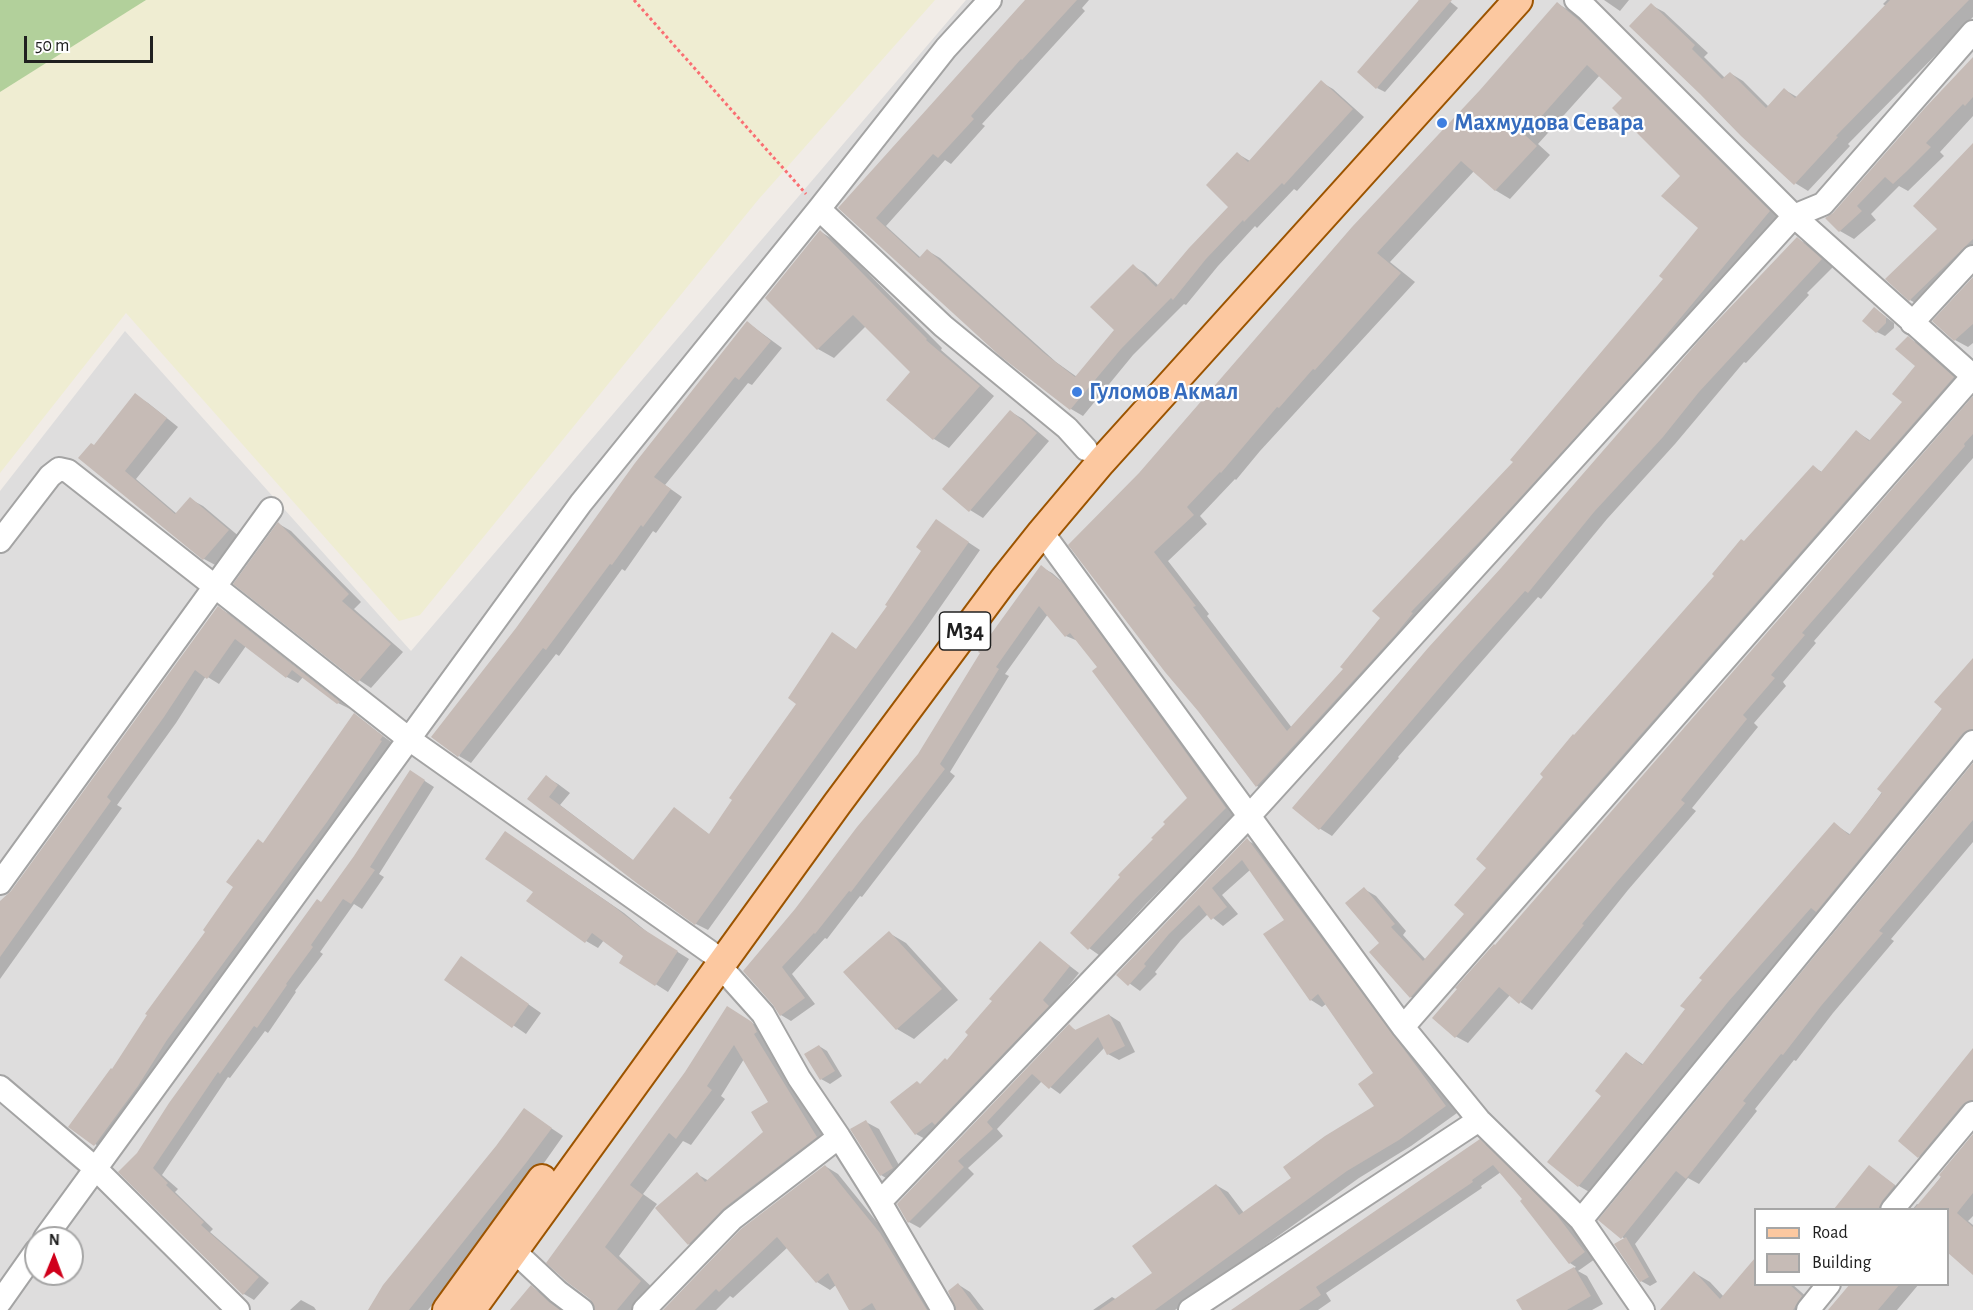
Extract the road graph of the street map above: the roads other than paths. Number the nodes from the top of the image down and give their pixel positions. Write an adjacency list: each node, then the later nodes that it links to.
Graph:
1 (990, 0): 6 (street)
2 (1493, 0): 11 (main road, M34)
3 (1518, 0): 13 (main road, M34)
4 (1576, 0): 7 (street)
5 (1973, 32): 7 (street)
6 (819, 209): 11 (street); 16 (street)
7 (1794, 216): 9 (street); 18 (street)
8 (1973, 257): 9 (street)
9 (1912, 323): 10 (street)
10 (1973, 376): 21 (street)
11 (1086, 449): 20 (main road, M34)
12 (271, 509): 15 (street)
13 (1042, 532): 18 (street); 20 (main road, M34)
14 (0, 541): 15 (street)
15 (215, 585): 16 (street); 19 (street)
16 (410, 739): 20 (street); 26 (street)
17 (1973, 742): 29 (street)
18 (1250, 815): 21 (street); 27 (street)
19 (0, 884)
20 (715, 959): 25 (street); 31 (main road, M34); 36 (main road, M34)
21 (1403, 1027): 24 (street)
22 (0, 1087): 26 (street)
23 (1973, 1113): 28 (street)
24 (1479, 1120): 29 (street); 41 (street)
25 (839, 1137): 27 (street); 39 (street)
26 (95, 1168): 30 (street); 35 (street)
27 (880, 1203): 40 (street)
28 (1893, 1208)
29 (1581, 1220): 42 (street)
30 (54, 1226)
31 (514, 1251): 37 (main road, M34); 38 (street)
32 (24, 1268): 34 (street)
33 (1827, 1286): 43 (street)
34 (0, 1302)
35 (238, 1310)
36 (447, 1310)
37 (471, 1310)
38 (582, 1310)
39 (644, 1310)
40 (943, 1310)
41 (1190, 1310)
42 (1643, 1310)
43 (1808, 1310)

